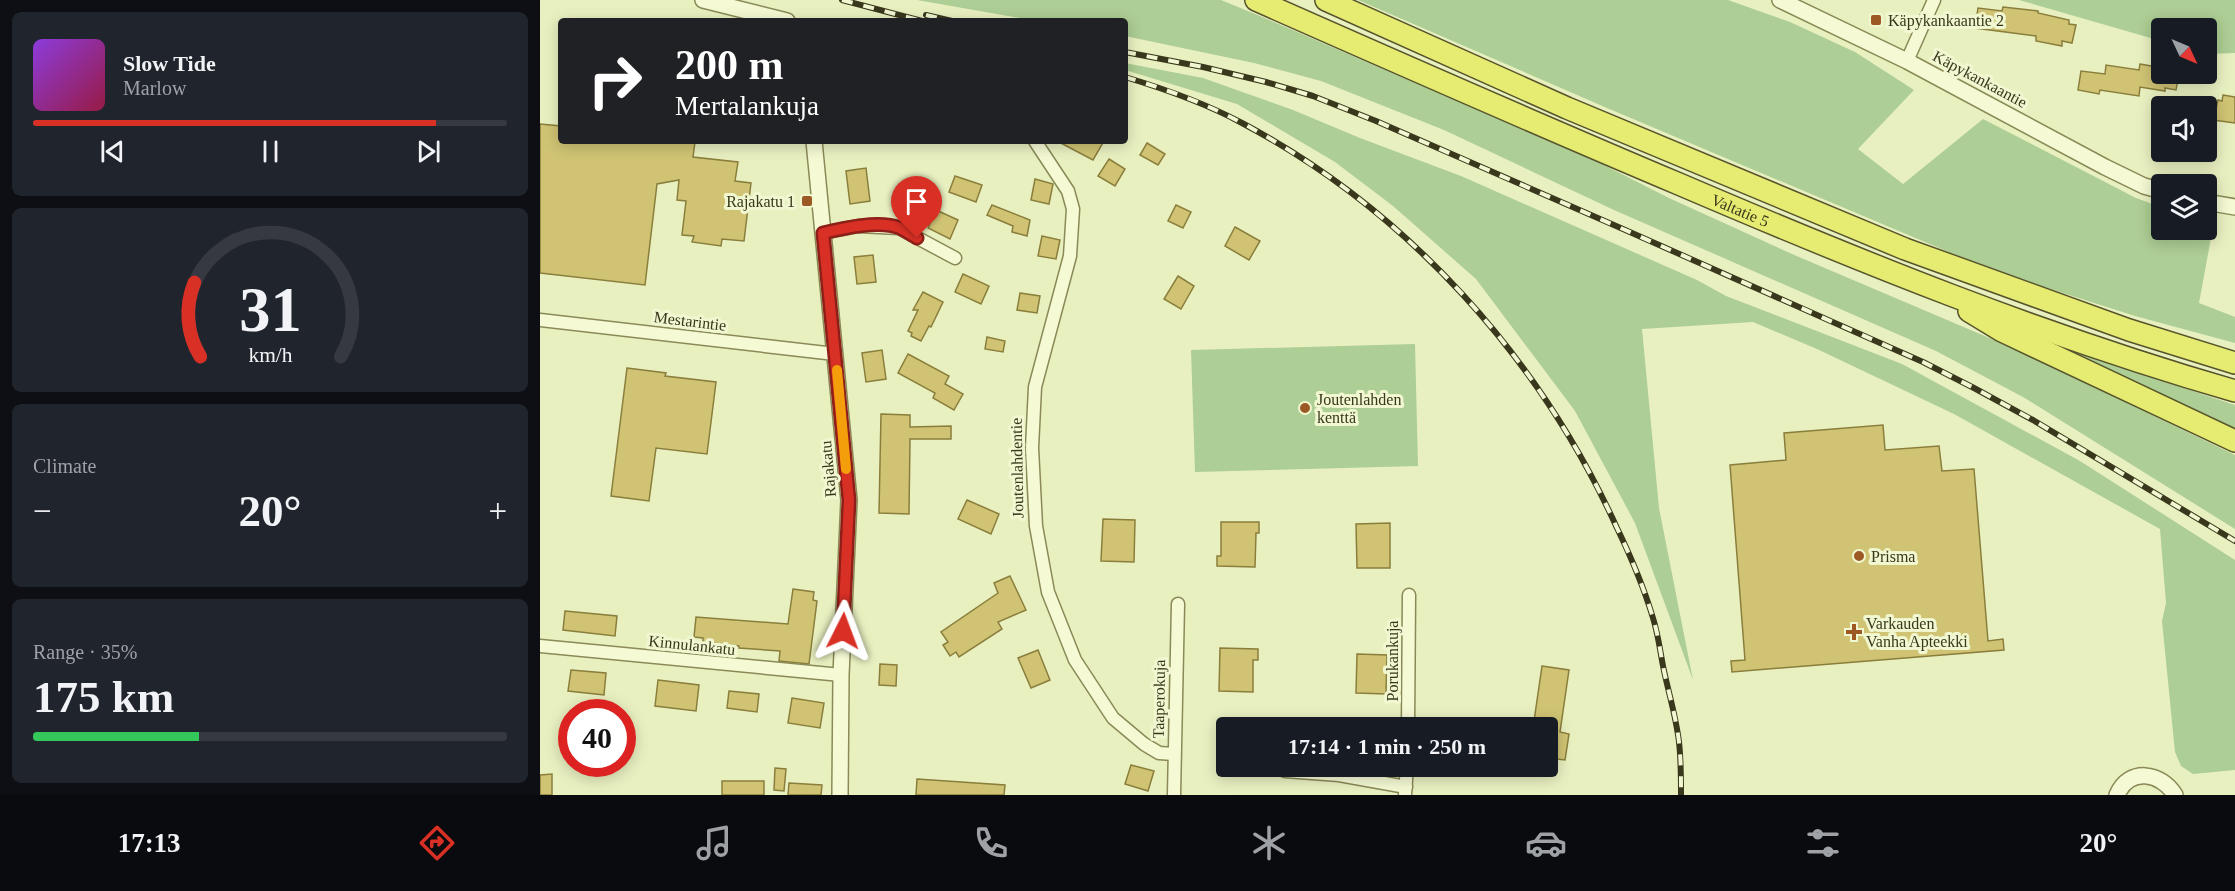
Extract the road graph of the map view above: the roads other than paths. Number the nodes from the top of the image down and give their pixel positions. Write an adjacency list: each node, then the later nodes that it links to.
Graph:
1 (703, 0): 6 (street)
2 (1256, 0): 15 (highway, Valtatie 5)
3 (1326, 0): 18 (highway, Valtatie 5)
4 (1780, 0): 7 (street, Käpykankaantie)
5 (1934, 0): 7 (street)
6 (775, 18)
7 (1907, 61): 10 (street, Käpykankaantie)
8 (814, 144): 13 (street, Rajakatu)
9 (1037, 144): 26 (street, Joutenlahdentie)
10 (2151, 188)
11 (2217, 204): 12 (street)
12 (2235, 207)
13 (823, 233): 14 (street); 17 (street, Rajakatu)
14 (955, 258)
15 (1933, 289): 19 (highway, Valtatie 5); 20 (highway)
16 (540, 320): 17 (street, Mestarintie)
17 (835, 354): 24 (street, Rajakatu)
18 (2235, 363)
19 (2235, 391)
20 (2235, 441)
21 (1409, 595): 25 (street, Porukankuja)
22 (1178, 604): 26 (street, Taaperokuja)
23 (540, 646): 24 (street, Kinnulankatu)
24 (841, 675): 29 (street, Rajakatu)
25 (1408, 717)
26 (1174, 754): 30 (street, Taaperokuja)
27 (1347, 777): 28 (street)
28 (1405, 791)
29 (840, 795)
30 (1174, 795)
31 (2118, 795): 32 (street)
32 (2175, 795)

